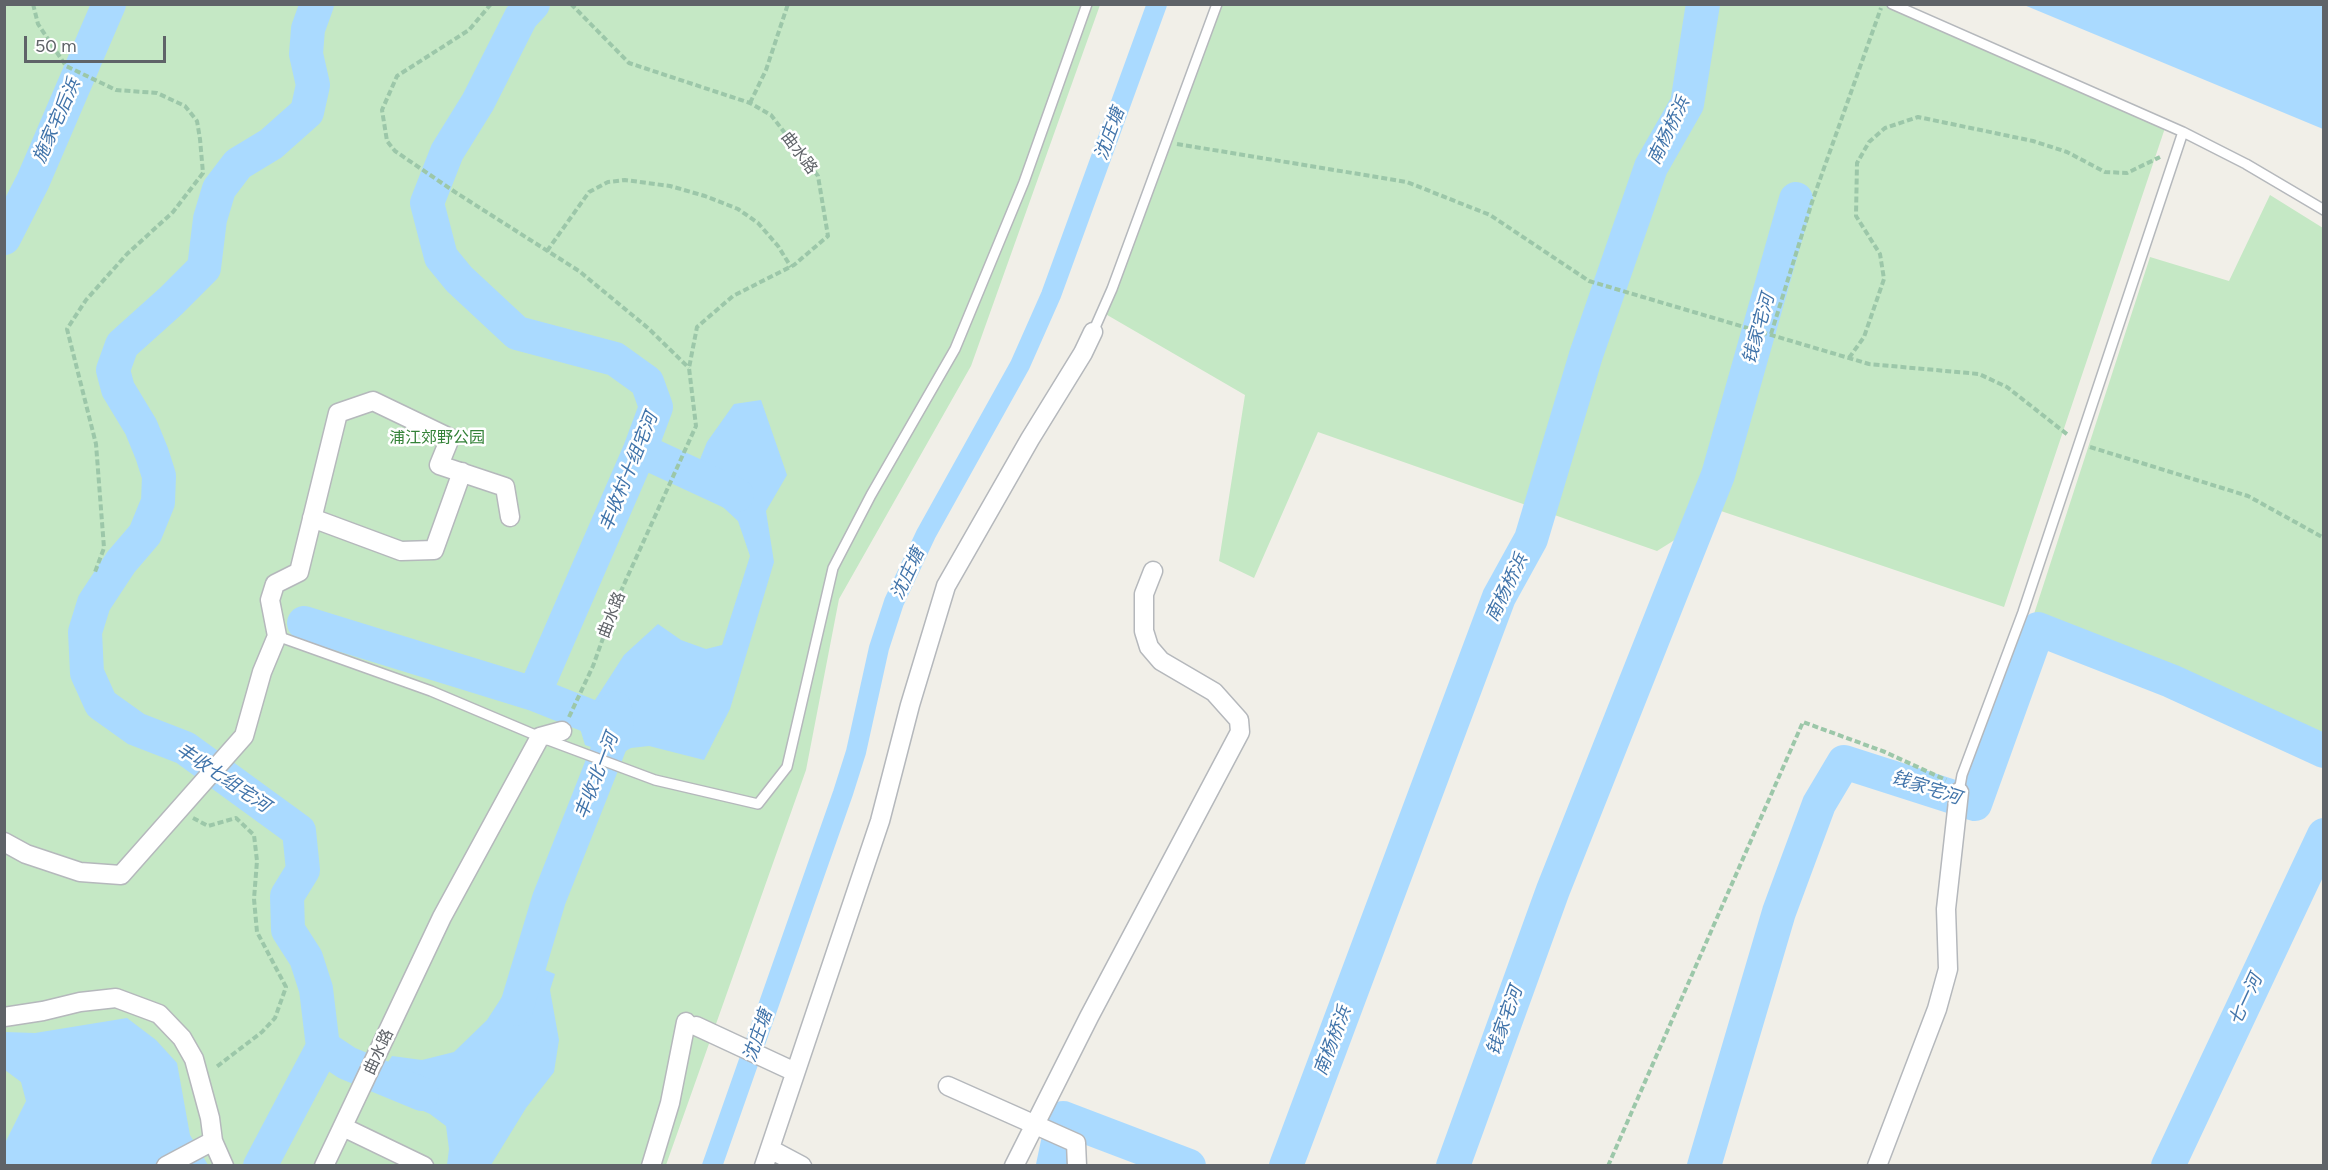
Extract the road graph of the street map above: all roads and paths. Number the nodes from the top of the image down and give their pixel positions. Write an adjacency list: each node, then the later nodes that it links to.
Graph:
1 (33, 4): 26 (path)
2 (491, 4): 14 (path)
3 (571, 4): 9 (path)
4 (788, 4): 9 (path)
5 (1087, 4): 29 (lane)
6 (1217, 4): 11 (lane)
7 (1882, 4): 17 (path)
8 (1892, 4): 10 (lane)
9 (750, 103): 15 (path, 曲水路)
10 (2183, 132): 12 (lane); 13 (lane)
11 (1166, 142): 16 (lane); 17 (path)
12 (2177, 149): 18 (path); 20 (lane)
13 (2324, 210)
14 (547, 251): 15 (path); 19 (path)
15 (791, 267): 19 (path, 曲水路)
16 (1093, 332): 34 (street)
17 (1771, 334): 18 (path)
18 (1850, 358): 20 (path)
19 (690, 368): 28 (path, 曲水路)
20 (2079, 443): 24 (path); 30 (lane)
21 (462, 472): 22 (street); 23 (street); 23 (street)
22 (510, 517)
23 (312, 518): 27 (street)
24 (2324, 538)
25 (1153, 571): 37 (street)
26 (95, 572)
27 (277, 636): 29 (lane); 31 (street)
28 (562, 731): 29 (street)
29 (540, 737): 38 (street, 曲水路)
30 (1958, 795): 49 (path); 50 (street)
31 (178, 810): 32 (street); 35 (path)
32 (4, 842)
33 (4, 1017): 35 (street)
34 (792, 1071): 40 (street); 45 (street)
35 (200, 1079): 39 (street)
36 (948, 1086): 37 (street)
37 (1039, 1125): 47 (street); 48 (street)
38 (343, 1127): 43 (street, 曲水路); 44 (street)
39 (213, 1141): 41 (street); 42 (street)
40 (767, 1157): 46 (street)
41 (224, 1165)
42 (166, 1166)
43 (324, 1166)
44 (424, 1166)
45 (651, 1166)
46 (802, 1166)
47 (1014, 1166)
48 (1077, 1166)
49 (1608, 1166)
50 (1877, 1166)

